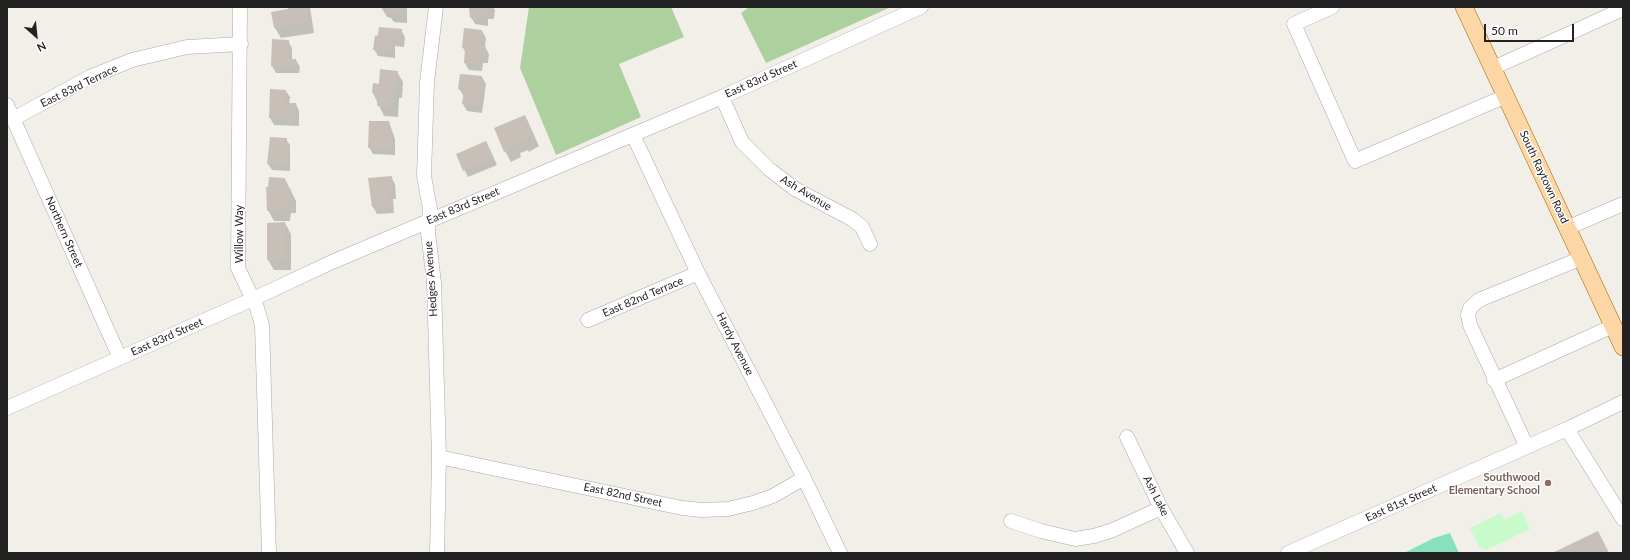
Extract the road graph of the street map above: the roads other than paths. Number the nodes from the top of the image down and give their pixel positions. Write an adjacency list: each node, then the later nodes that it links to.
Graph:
1 (240, 7): 7 (street, Willow Way)
2 (436, 7): 15 (street, Hedges Avenue)
3 (921, 7): 10 (street, East 83rd Street)
4 (1332, 7): 9 (street)
5 (1464, 7): 8 (main road, South Raytown Road)
6 (1623, 10): 8 (street)
7 (241, 44): 12 (street, East 83rd Terrace); 20 (street, Willow Way)
8 (1493, 68): 9 (main road, South Raytown Road)
9 (1506, 96): 16 (main road, South Raytown Road)
10 (722, 97): 13 (street, East 83rd Street); 17 (street, Ash Avenue)
11 (7, 105): 12 (street, Northern Street)
12 (13, 119): 24 (street, Northern Street)
13 (633, 135): 15 (street, East 83rd Street); 19 (street, Hardy Avenue)
14 (1623, 204): 16 (street)
15 (429, 220): 20 (street, East 83rd Street); 31 (street, Hedges Avenue)
16 (1567, 228): 18 (main road, South Raytown Road)
17 (870, 244)
18 (1582, 258): 22 (main road, South Raytown Road); 25 (street)
19 (698, 273): 21 (street, East 82nd Terrace); 32 (street, Hardy Avenue)
20 (252, 299): 24 (street, East 83rd Street); 36 (street, Willow Way)
21 (588, 320)
22 (1613, 326): 23 (main road, South Raytown Road); 25 (street)
23 (1623, 347)
24 (120, 358): 27 (street, East 83rd Street)
25 (1494, 380): 30 (street)
26 (1623, 402): 28 (street, East 81st Street)
27 (7, 408)
28 (1568, 429): 30 (street, East 81st Street); 34 (street)
29 (1127, 438): 33 (street, Ash Lake)
30 (1527, 447): 40 (street, East 81st Street)
31 (438, 457): 32 (street, East 82nd Street); 37 (street, Hedges Avenue)
32 (804, 478): 38 (street, Hardy Avenue)
33 (1161, 508): 35 (street); 39 (street, Ash Lake)
34 (1622, 515)
35 (1011, 521)
36 (269, 553)
37 (437, 553)
38 (840, 553)
39 (1187, 553)
40 (1288, 553)

